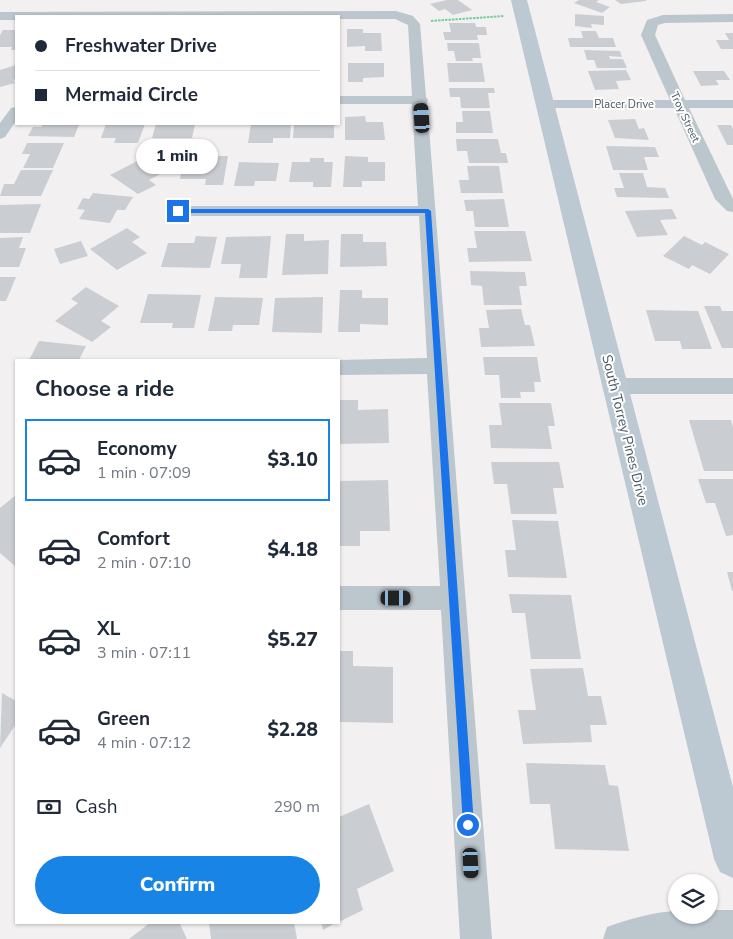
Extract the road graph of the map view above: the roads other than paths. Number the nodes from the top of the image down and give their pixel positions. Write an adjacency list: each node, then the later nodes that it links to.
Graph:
1 (262, 0): 3 (street)
2 (520, 8): 9 (main road, South Torrey Pines Drive)
3 (259, 15): 8 (street)
4 (0, 16): 5 (street)
5 (15, 16)
6 (733, 18): 10 (street, Troy Street)
7 (340, 100): 8 (street)
8 (421, 100): 16 (street)
9 (544, 104): 10 (street, Placer Drive); 19 (main road, South Torrey Pines Drive)
10 (680, 104): 11 (street, Placer Drive); 14 (street, Troy Street)
11 (733, 104)
12 (15, 112): 13 (street)
13 (0, 134)
14 (733, 207)
15 (178, 211): 16 (street)
16 (428, 211): 17 (street)
17 (438, 366): 18 (street); 22 (street)
18 (340, 367)
19 (614, 386): 20 (street); 23 (main road, South Torrey Pines Drive)
20 (733, 386)
21 (340, 598): 22 (street)
22 (454, 598): 25 (street)
23 (733, 859)
24 (733, 926): 26 (street)
25 (476, 939)
26 (620, 939)

